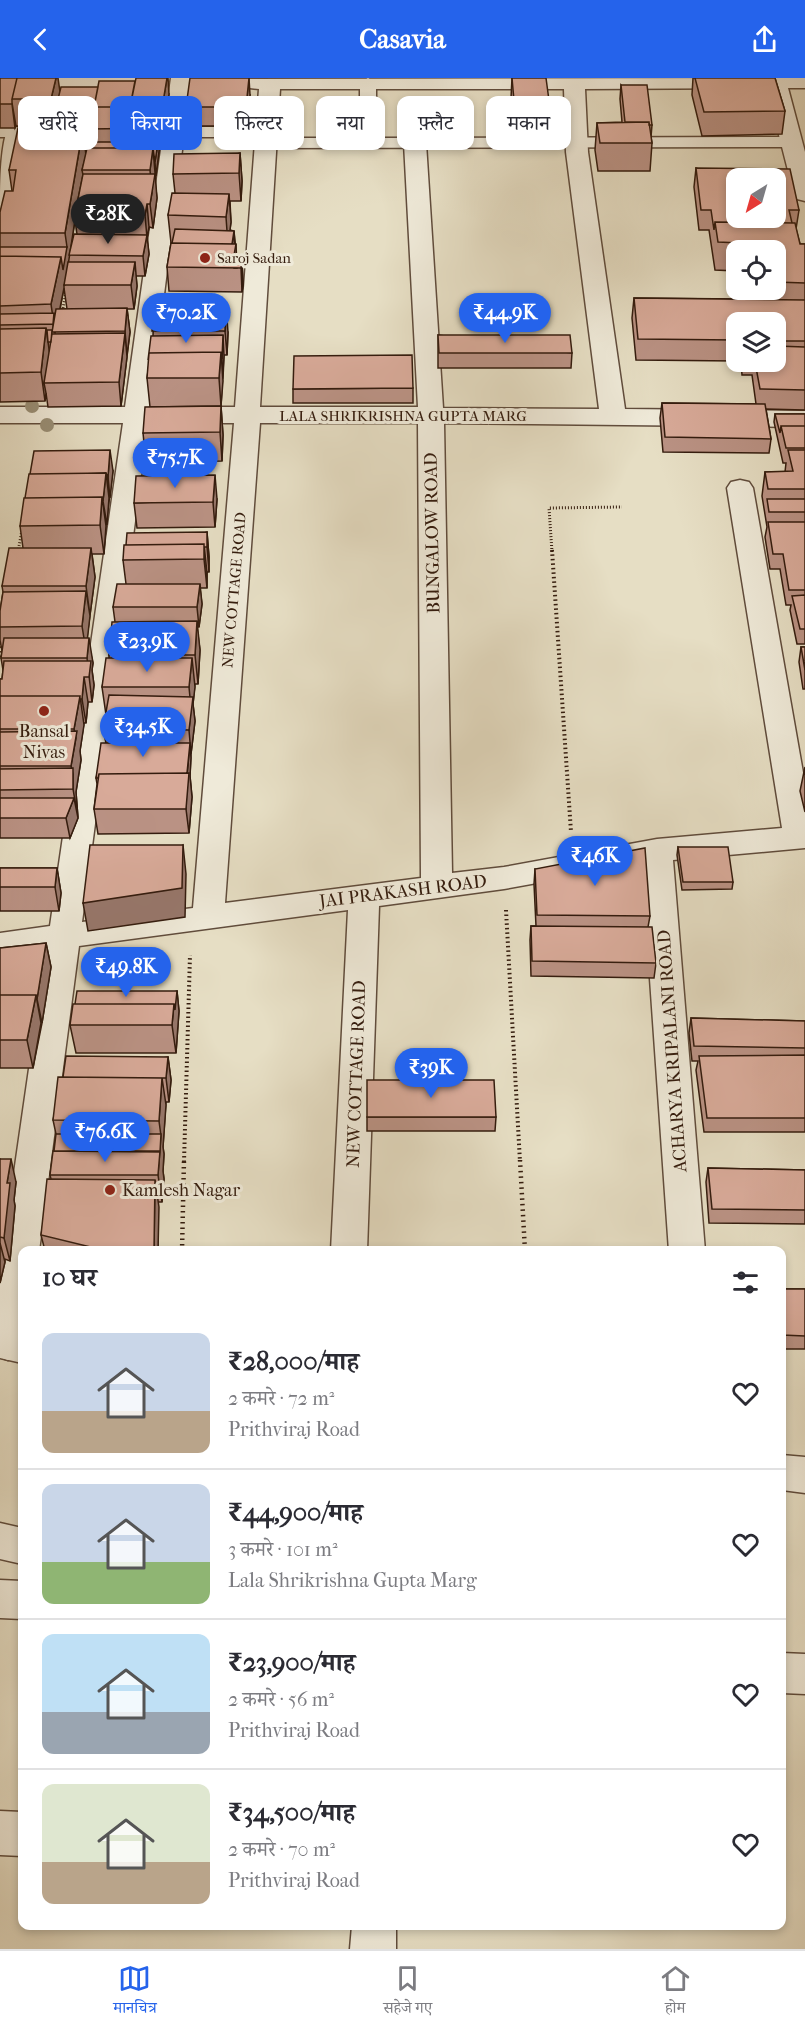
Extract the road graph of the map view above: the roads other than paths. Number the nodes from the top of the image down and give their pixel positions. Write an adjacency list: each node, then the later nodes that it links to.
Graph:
1 (368, 80): 2 (street); 11 (street); 15 (lane)
2 (550, 80): 12 (street)
3 (776, 80): 7 (street); 12 (street); 18 (street)
4 (27, 81): 5 (street); 8 (street)
5 (99, 81): 6 (street)
6 (180, 81): 9 (street); 13 (street)
7 (805, 82)
8 (0, 83)
9 (201, 83)
10 (223, 83): 11 (street)
11 (270, 83): 14 (street, NEW COTTAGE ROAD)
12 (574, 83): 20 (street)
13 (179, 96)
14 (269, 96)
15 (368, 96)
16 (8, 132): 17 (lane); 25 (street)
17 (110, 132)
18 (792, 142): 20 (lane); 24 (street)
19 (474, 143): 20 (lane)
20 (577, 143): 28 (street)
21 (172, 150): 29 (street)
22 (266, 150): 30 (street, NEW COTTAGE ROAD)
23 (415, 150): 27 (street, BUNGALOW ROAD)
24 (805, 194)
25 (0, 204)
26 (0, 415): 29 (street, LALA SHRIKRISHNA GUPTA MARG)
27 (431, 415): 28 (street, LALA SHRIKRISHNA GUPTA MARG); 30 (street, LALA SHRIKRISHNA GUPTA MARG); 35 (street, BUNGALOW ROAD)
28 (613, 416): 31 (street, LALA SHRIKRISHNA GUPTA MARG)
29 (135, 417): 30 (street, LALA SHRIKRISHNA GUPTA MARG); 38 (street)
30 (248, 417): 37 (street, NEW COTTAGE ROAD)
31 (805, 419)
32 (740, 488): 33 (street)
33 (802, 837): 34 (street, JAI PRAKASH ROAD)
34 (657, 850): 35 (street, JAI PRAKASH ROAD); 42 (street, ACHARYA KRIPALANI ROAD)
35 (437, 887): 36 (street, JAI PRAKASH ROAD)
36 (364, 896): 37 (street, JAI PRAKASH ROAD); 41 (street, NEW COTTAGE ROAD)
37 (200, 918): 38 (street, JAI PRAKASH ROAD)
38 (64, 936): 39 (street, JAI PRAKASH ROAD); 40 (street)
39 (0, 945)
40 (23, 1246)
41 (349, 1246)
42 (687, 1246)
43 (18, 1284): 44 (street)
44 (10, 1344)
45 (786, 1473): 46 (street)
46 (805, 1475)
47 (0, 1541): 48 (street)
48 (18, 1545)
49 (0, 1599): 50 (street)
50 (18, 1600)
51 (786, 1673): 52 (street)
52 (805, 1674)
53 (0, 1833): 54 (street)
54 (18, 1834)
55 (374, 1930): 56 (street)
56 (373, 1949)

